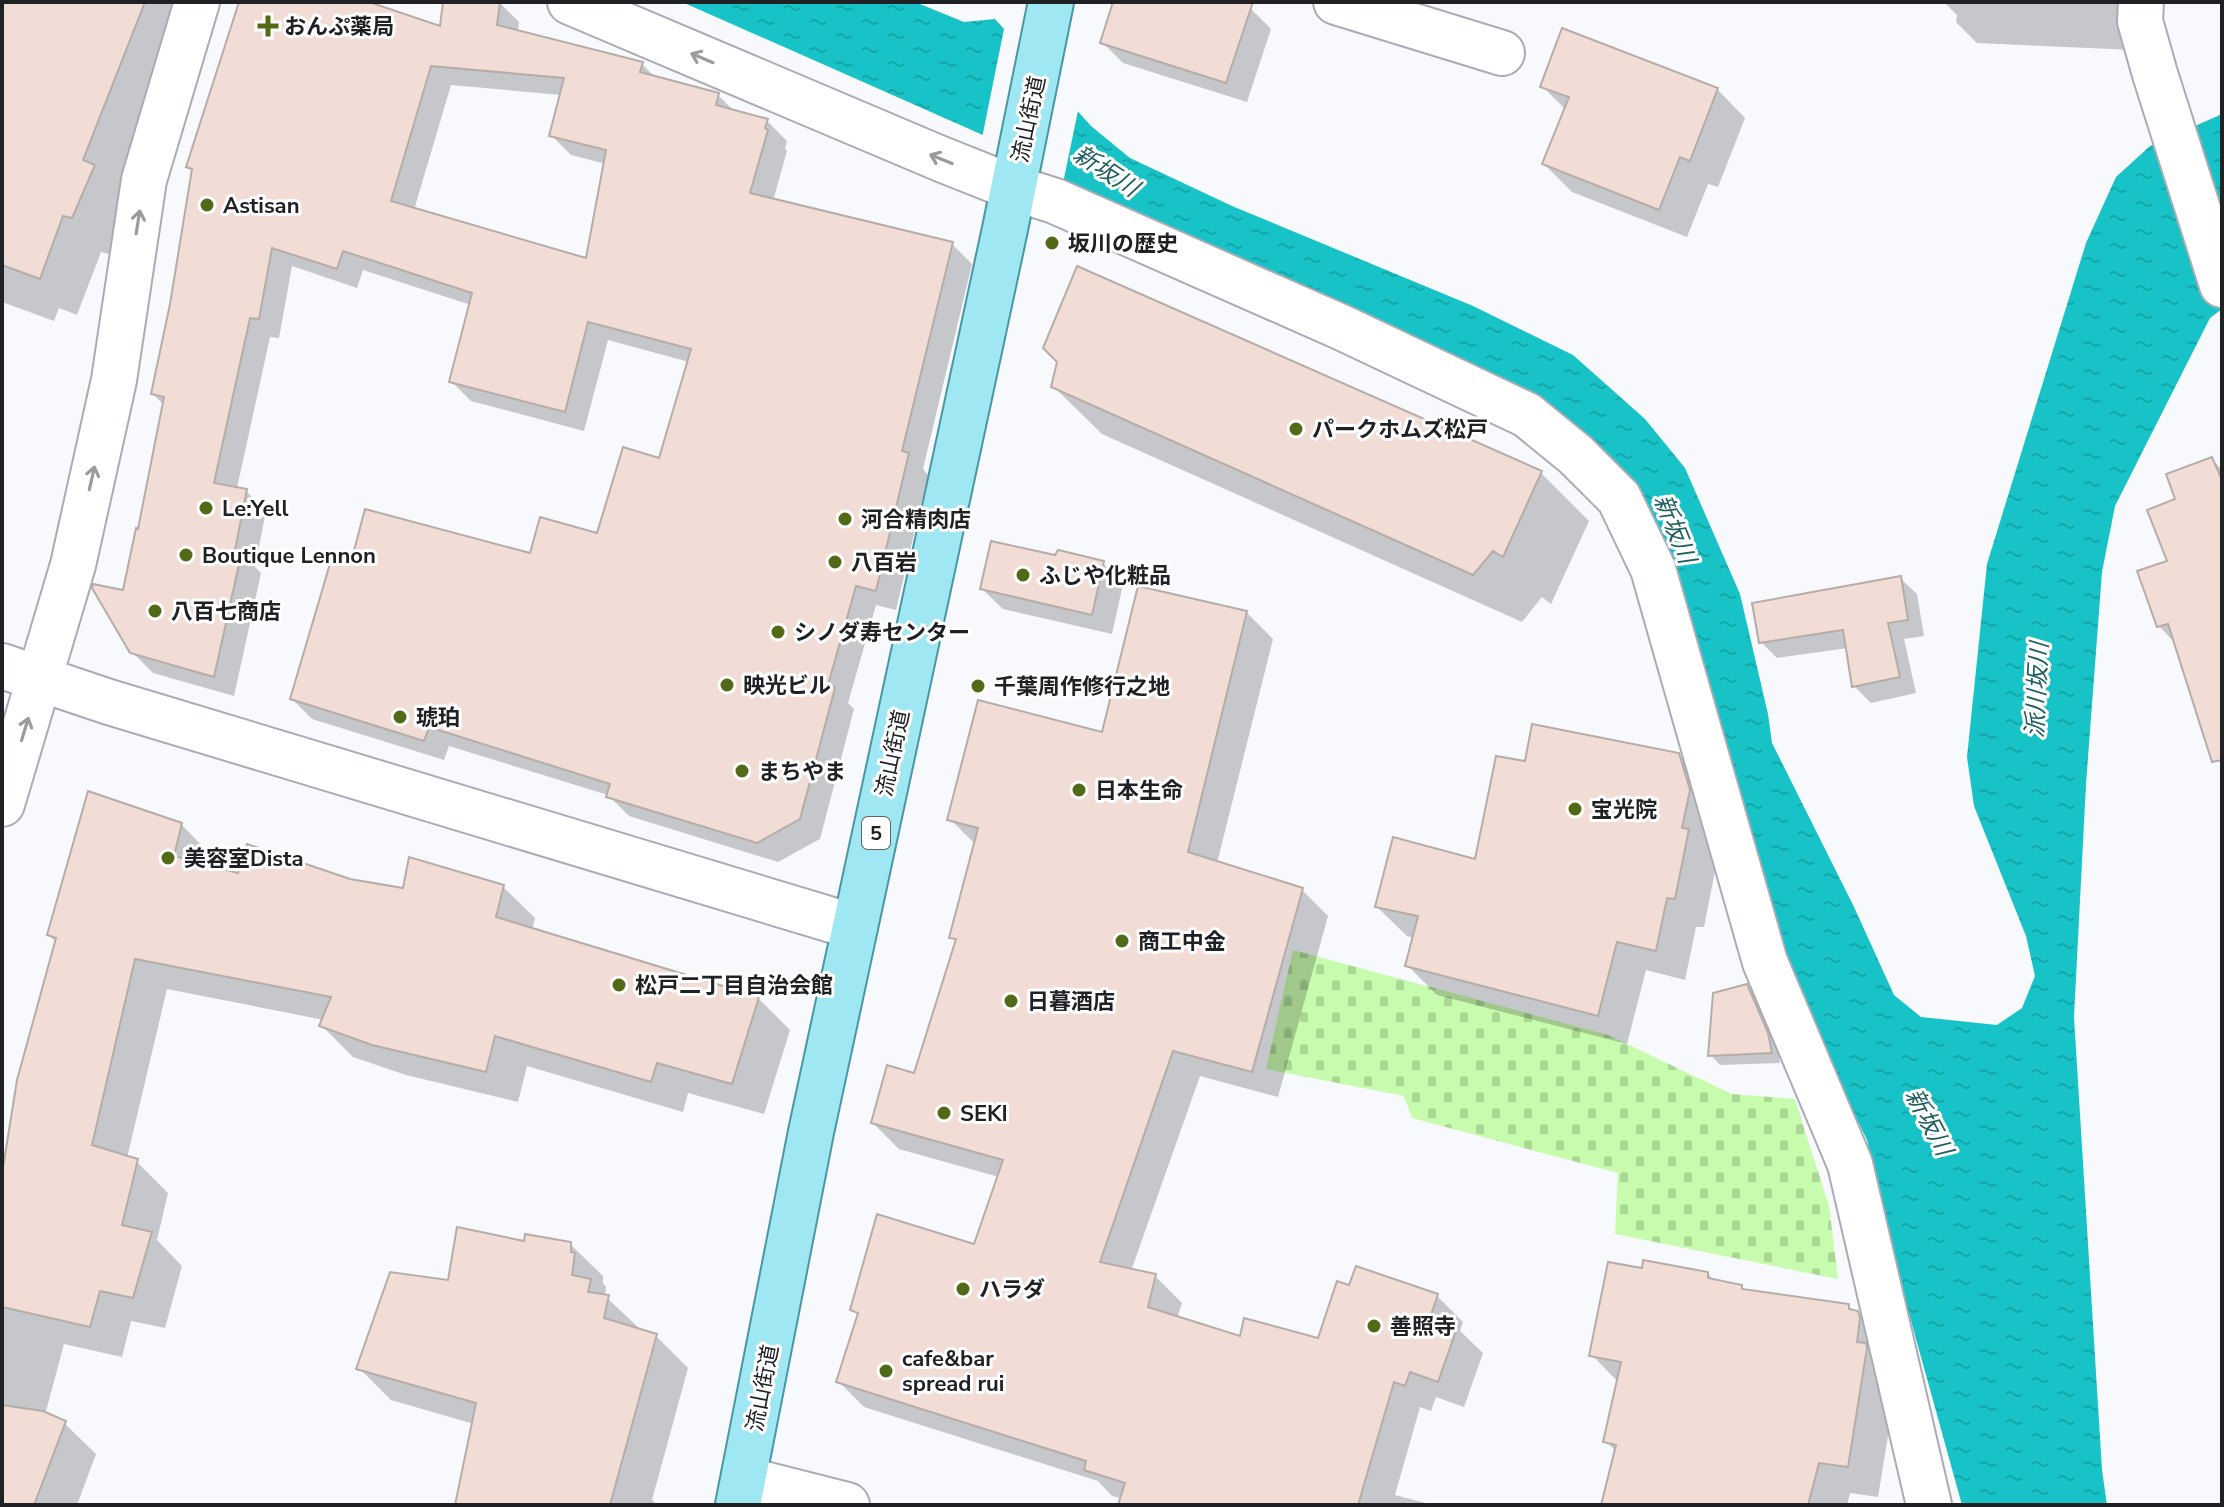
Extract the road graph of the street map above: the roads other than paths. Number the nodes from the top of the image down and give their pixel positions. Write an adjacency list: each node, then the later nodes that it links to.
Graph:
1 (197, 2): 9 (street, one-way to 1)
2 (570, 2): 7 (street, one-way to 2)
3 (1051, 2): 7 (main road, 流山街道 / 5)
4 (1336, 2): 6 (street)
5 (2141, 2): 8 (street)
6 (1502, 53)
7 (1016, 175): 11 (main road, 流山街道 / 5); 14 (street)
8 (2222, 285)
9 (21, 673): 10 (street, one-way to 9); 11 (street)
10 (2, 804)
11 (855, 927): 12 (main road, 流山街道 / 5)
12 (741, 1492): 13 (street)
13 (847, 1505)
14 (1929, 1505)

